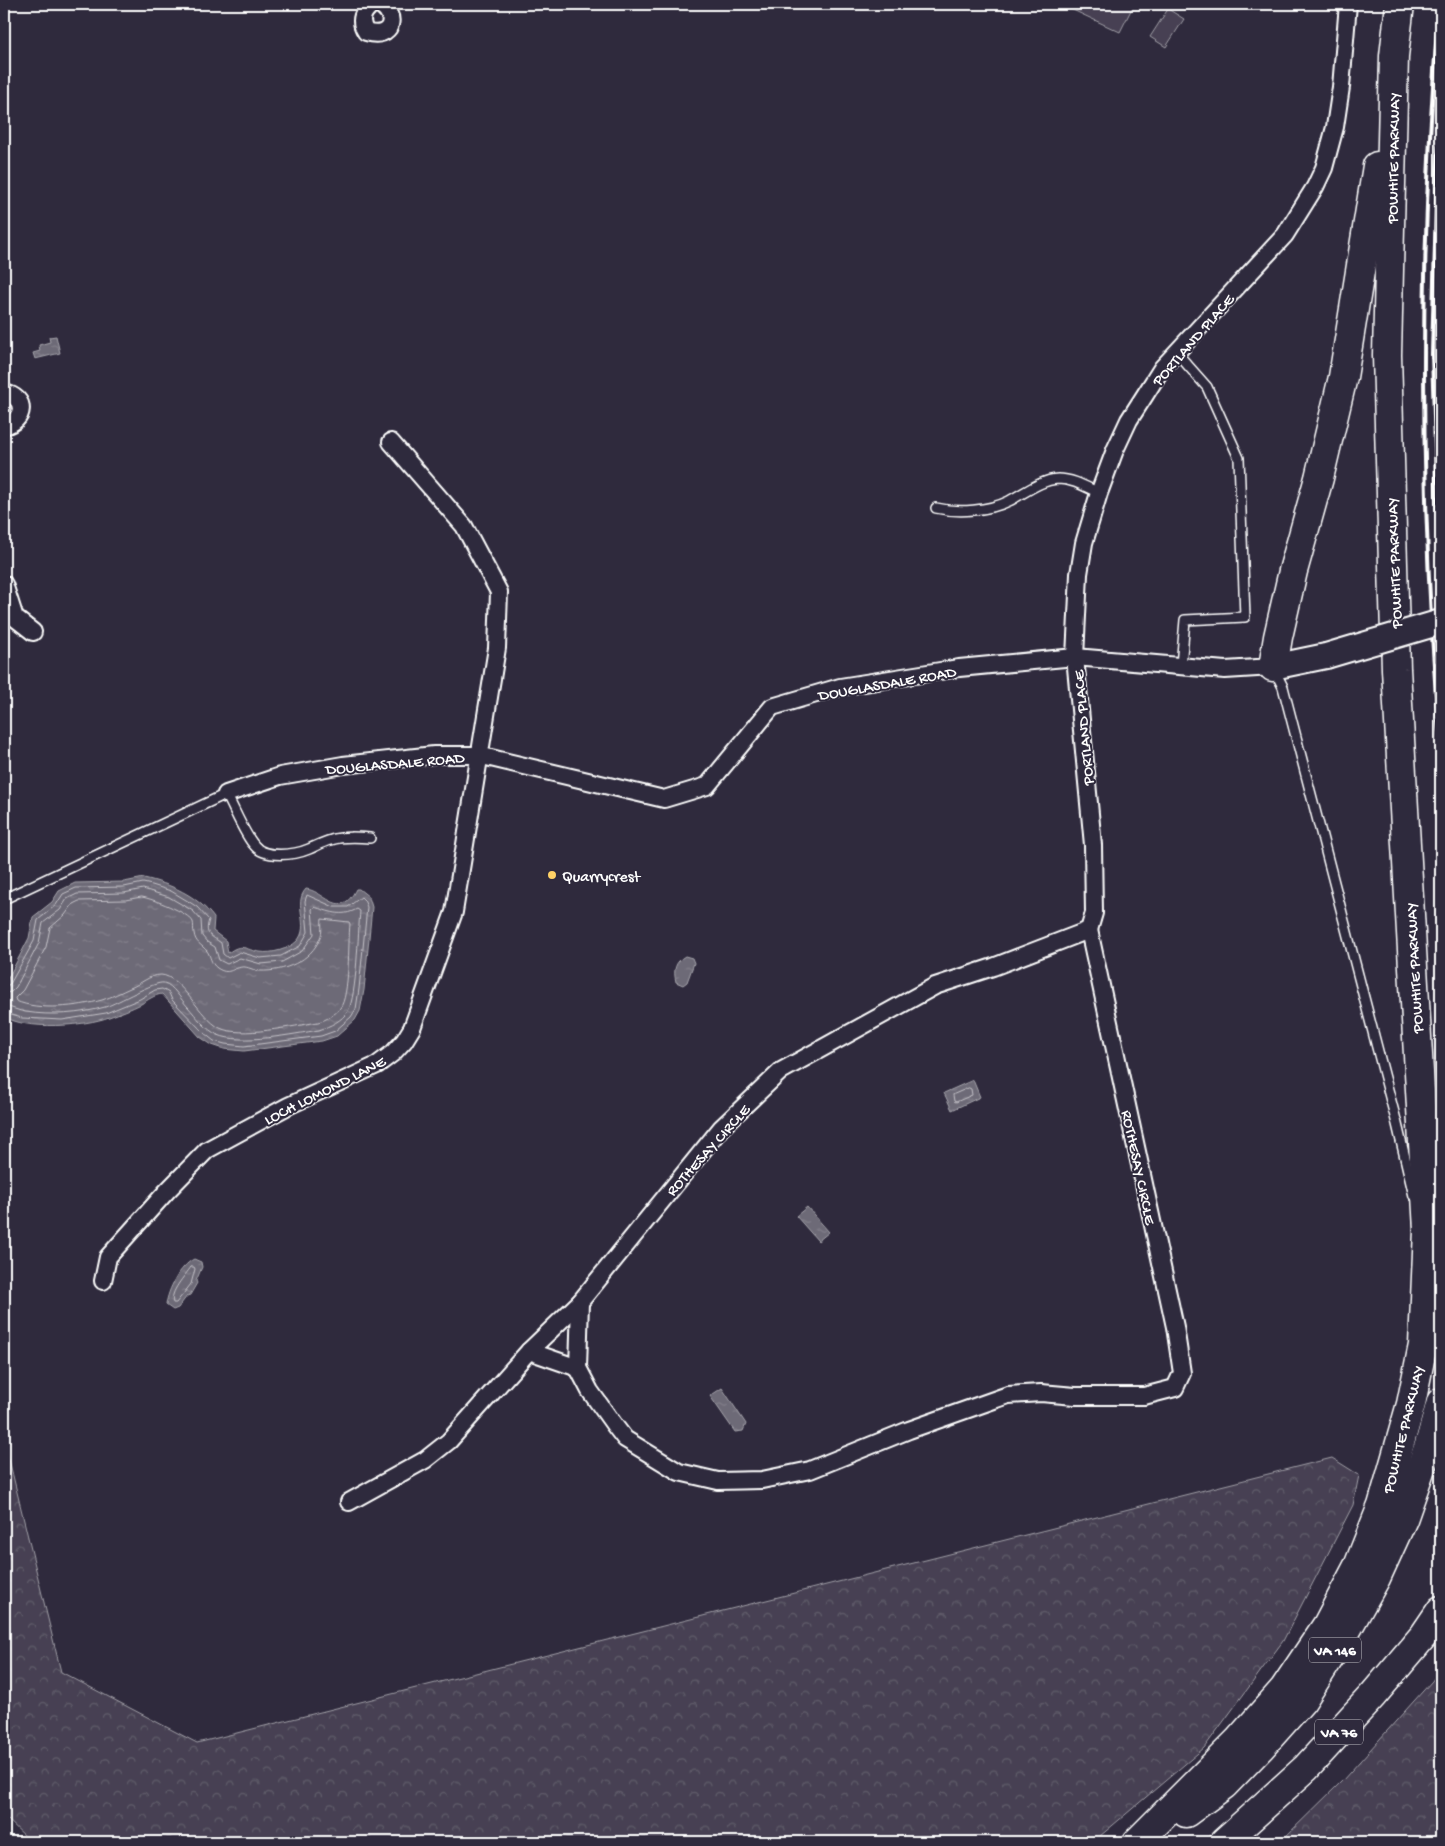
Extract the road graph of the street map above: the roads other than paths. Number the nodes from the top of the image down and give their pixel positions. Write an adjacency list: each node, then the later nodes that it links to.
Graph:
1 (373, 4): 2 (street)
2 (378, 4)
3 (1348, 4): 6 (street, PORTLAND PLACE)
4 (1400, 4): 5 (highway, POWHITE PARKWAY)
5 (1394, 56): 17 (highway); 25 (highway, POWHITE PARKWAY)
6 (1176, 352): 10 (street, PORTLAND PLACE); 16 (lane)
7 (4, 393): 8 (street)
8 (4, 426)
9 (391, 442): 18 (street, LOCH LOMOND LANE)
10 (1098, 493): 11 (lane); 15 (street, PORTLAND PLACE)
11 (936, 508)
12 (4, 584): 14 (street)
13 (1441, 622): 17 (street, DOUGLASDALE ROAD, bridge)
14 (33, 632)
15 (1075, 657): 16 (street, DOUGLASDALE ROAD); 18 (street, DOUGLASDALE ROAD); 22 (street, PORTLAND PLACE)
16 (1182, 666): 17 (street, DOUGLASDALE ROAD)
17 (1273, 667): 23 (lane)
18 (478, 755): 19 (street, DOUGLASDALE ROAD); 26 (street, LOCH LOMOND LANE)
19 (226, 794): 20 (lane); 21 (lane)
20 (370, 838)
21 (4, 899)
22 (1089, 930): 27 (street, ROTHESAY CIRCLE); 29 (street, ROTHESAY CIRCLE)
23 (1416, 1206)
24 (1417, 1216): 25 (lane)
25 (1426, 1275): 33 (highway, POWHITE PARKWAY)
26 (103, 1281)
27 (580, 1302): 28 (street, ROTHESAY CIRCLE); 29 (street, ROTHESAY CIRCLE)
28 (529, 1351): 29 (street); 31 (street, ROTHESAY CIRCLE)
29 (578, 1368)
30 (1441, 1402): 34 (highway, VA 146)
31 (349, 1502)
32 (1441, 1610): 35 (highway, VA 76)
33 (1137, 1842)
34 (1147, 1842)
35 (1224, 1842)

